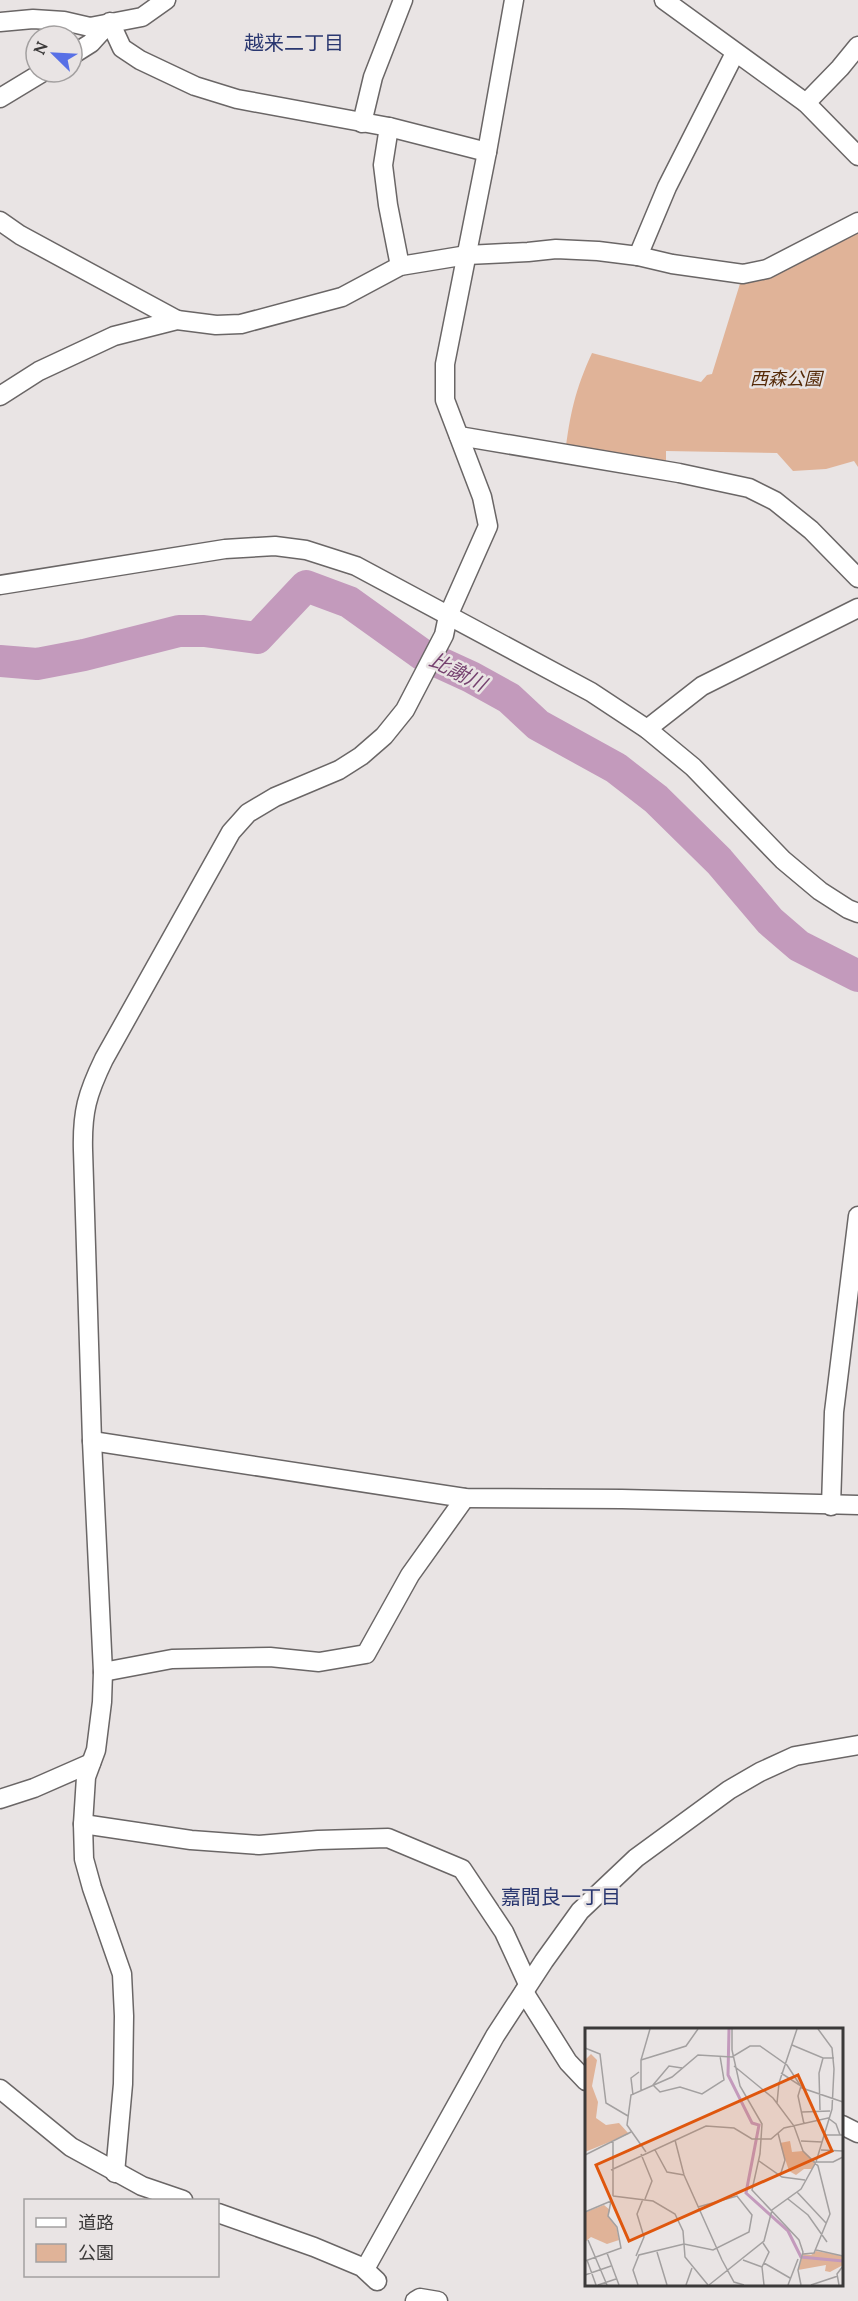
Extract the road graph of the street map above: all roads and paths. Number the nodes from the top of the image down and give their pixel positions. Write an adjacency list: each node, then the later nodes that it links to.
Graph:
1 (166, 0): 6 (street)
2 (403, 0): 13 (street)
3 (514, 0): 15 (street)
4 (673, 3): 9 (street)
5 (0, 21): 6 (street)
6 (110, 22): 8 (street); 13 (street)
7 (858, 46): 12 (street)
8 (84, 47)
9 (735, 53): 12 (street); 20 (street)
10 (24, 83): 11 (street)
11 (0, 98)
12 (806, 103): 16 (street)
13 (362, 123): 14 (street)
14 (389, 127): 15 (street); 21 (street)
15 (487, 152): 19 (street)
16 (858, 156)
17 (0, 221): 22 (street)
18 (858, 222): 20 (street)
19 (467, 255): 20 (street); 21 (street); 24 (street)
20 (638, 256)
21 (400, 266): 22 (street)
22 (177, 320): 23 (street)
23 (0, 396)
24 (459, 436): 25 (street); 28 (street)
25 (858, 578)
26 (0, 585): 28 (street)
27 (858, 608): 29 (street)
28 (448, 616): 29 (street); 32 (street)
29 (647, 729): 30 (street)
30 (858, 913)
31 (858, 1216): 35 (street)
32 (92, 1441): 33 (street); 36 (street)
33 (465, 1498): 35 (street); 36 (street)
34 (858, 1505): 35 (street)
35 (831, 1506)
36 (103, 1672): 38 (street)
37 (858, 1745): 41 (street)
38 (91, 1763): 39 (street); 40 (street)
39 (0, 1799)
40 (83, 1824): 41 (street); 46 (street)
41 (526, 1988): 42 (street); 48 (street)
42 (585, 2080)
43 (0, 2089): 46 (street)
44 (843, 2126): 45 (street)
45 (858, 2133)
46 (115, 2173): 47 (street)
47 (180, 2199)
48 (219, 2213)
49 (415, 2301): 50 (street)
50 (438, 2301)

